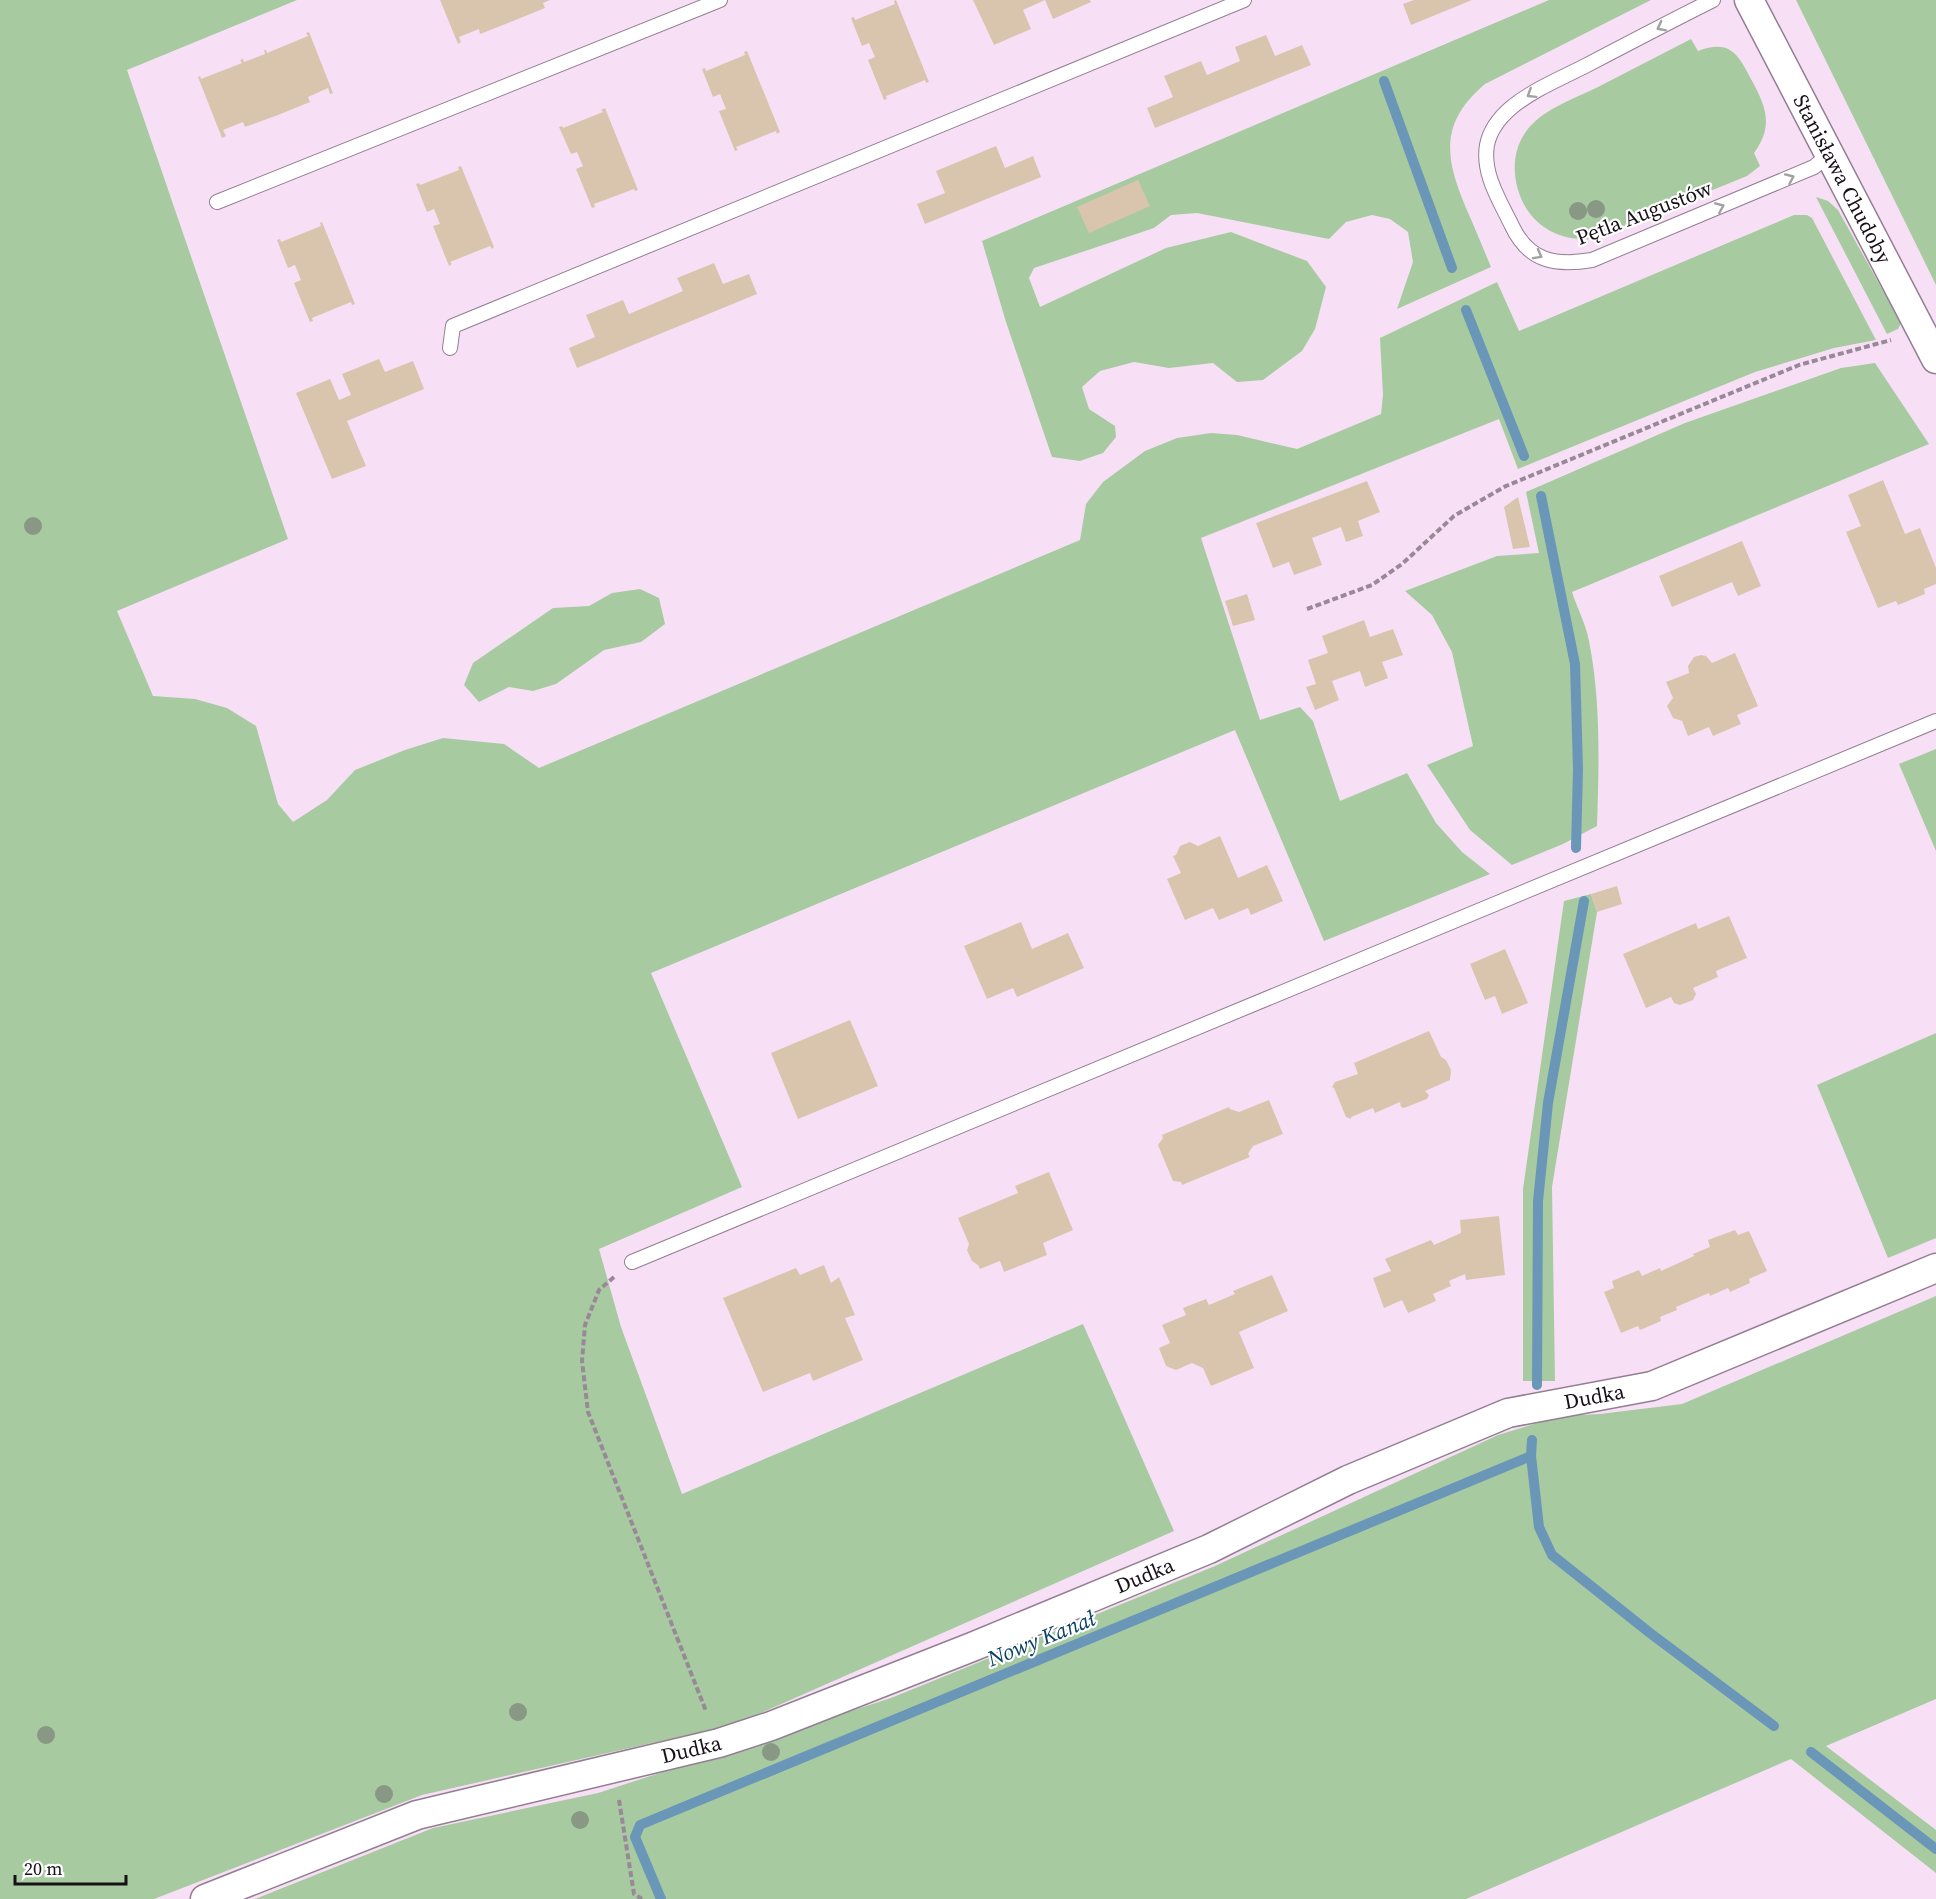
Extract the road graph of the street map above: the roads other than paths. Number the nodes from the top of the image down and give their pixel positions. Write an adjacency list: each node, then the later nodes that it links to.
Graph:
1 (720, 0): 6 (lane)
2 (1244, 0): 7 (lane)
3 (1713, 0): 5 (lane, Pętla Augustów, one-way to 5)
4 (1749, 0): 5 (street, Stanisława Chudoby)
5 (1827, 150): 8 (street, Stanisława Chudoby)
6 (217, 202)
7 (450, 348)
8 (1936, 359)
9 (1936, 721): 10 (lane)
10 (632, 1262)
11 (1936, 1268): 12 (street, Dudka)
12 (205, 1899)

